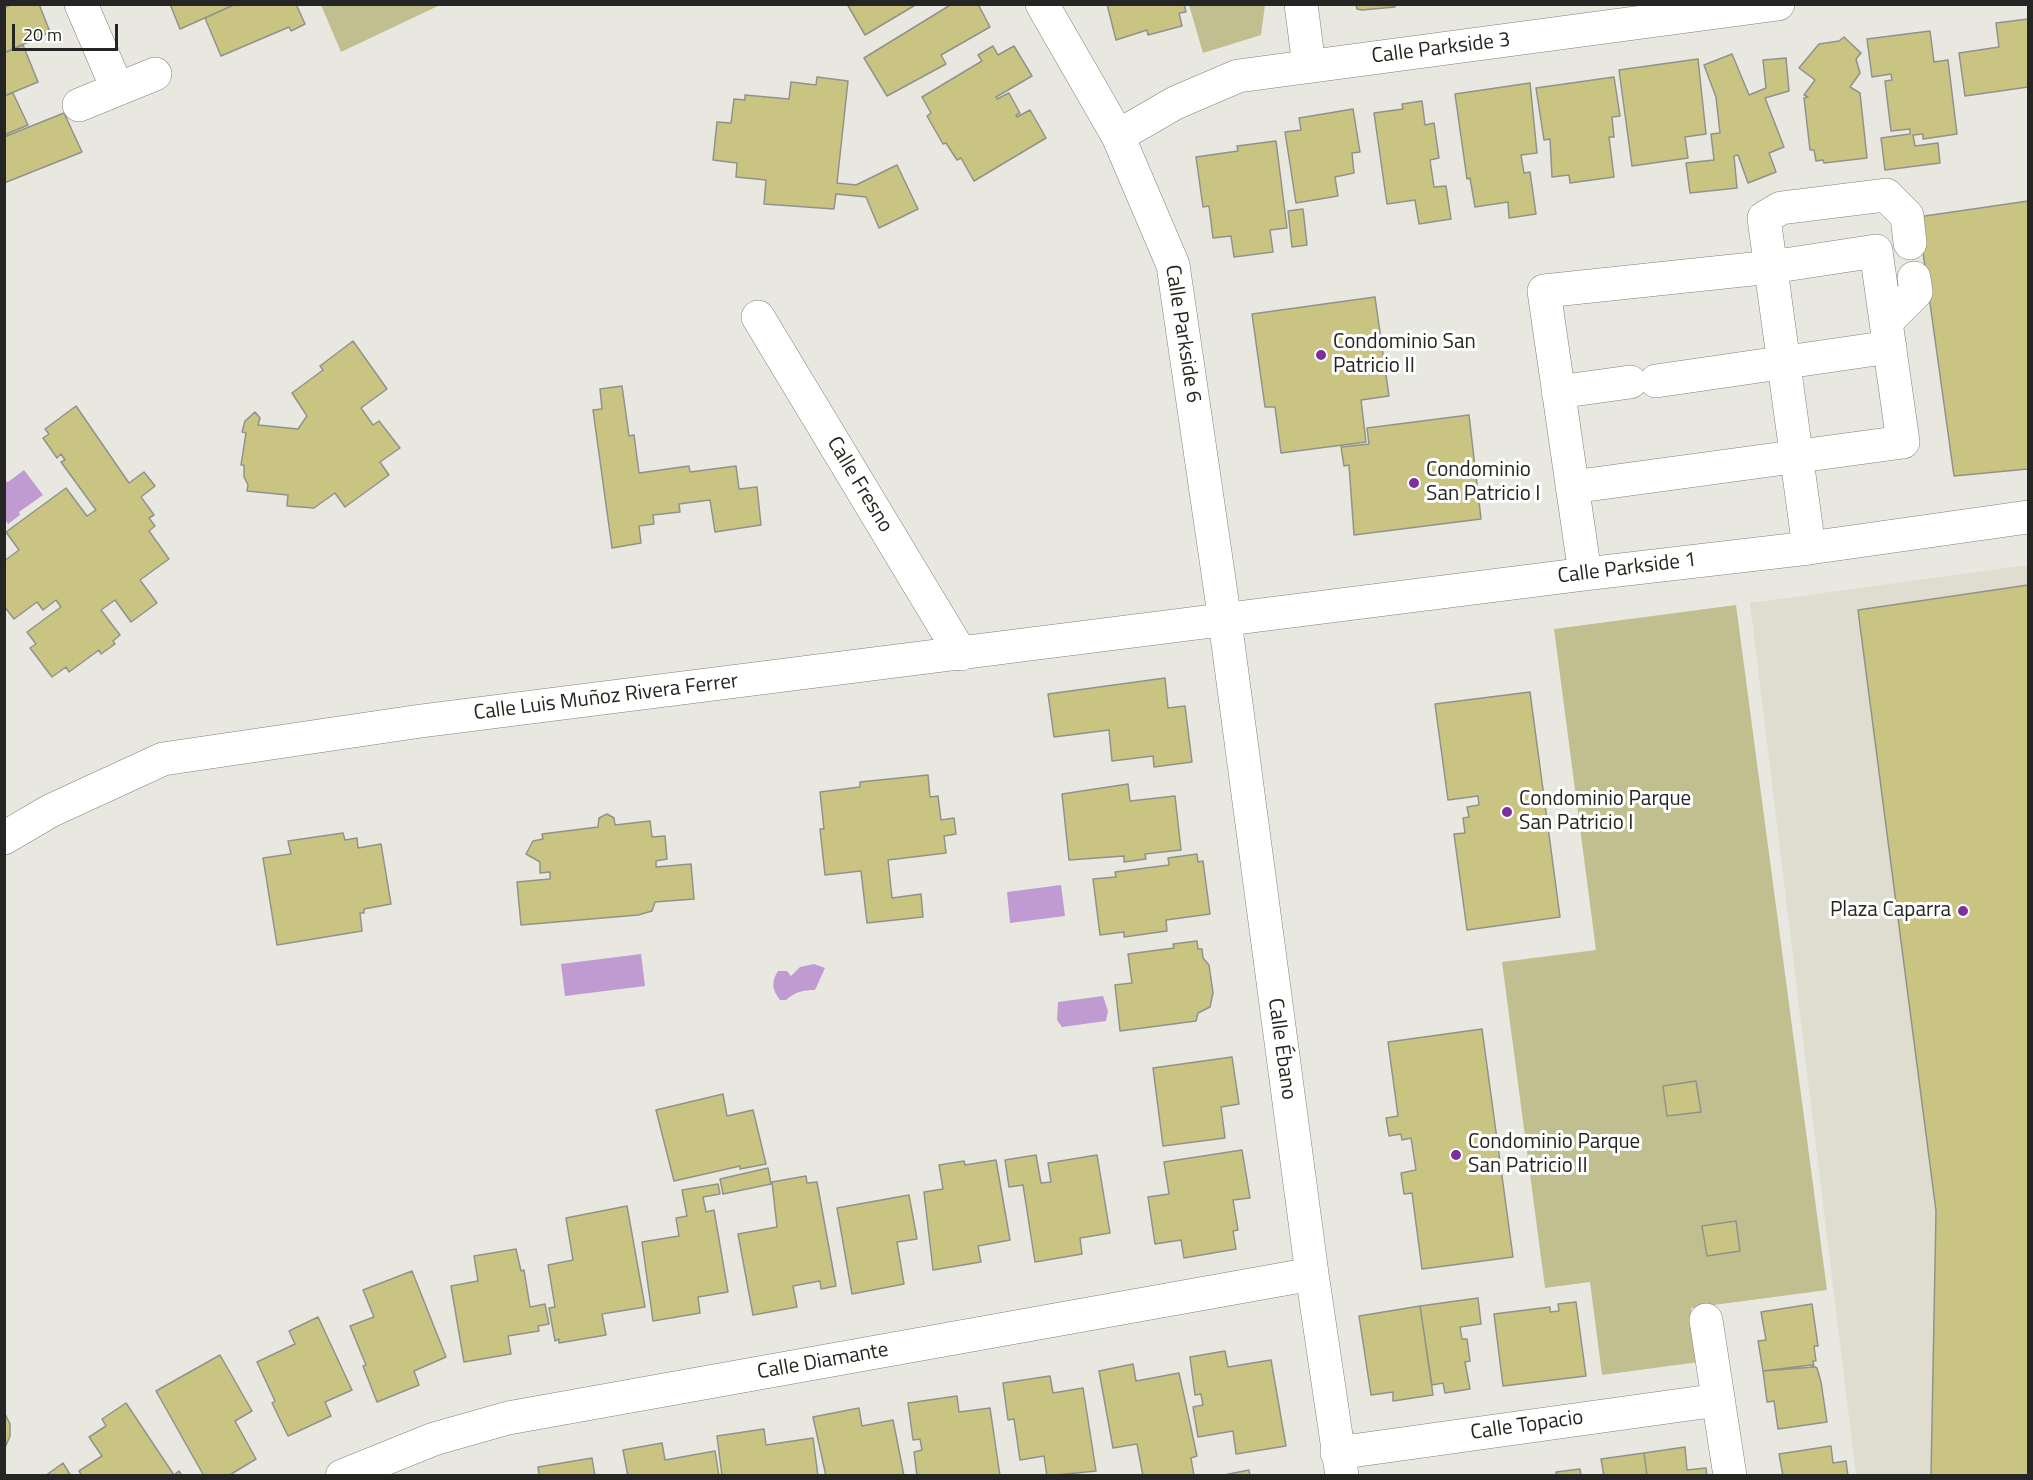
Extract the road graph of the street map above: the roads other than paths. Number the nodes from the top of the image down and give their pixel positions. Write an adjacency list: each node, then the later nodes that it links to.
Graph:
1 (81, 4): 8 (street)
2 (1042, 4): 10 (street, Calle Parkside 6)
3 (1301, 4): 6 (street)
4 (1778, 4): 5 (street, Calle Parkside 3)
5 (1697, 10): 6 (street, Calle Parkside 3)
6 (1310, 66): 10 (street, Calle Parkside 3)
7 (155, 74): 8 (street)
8 (117, 88): 9 (street)
9 (79, 105)
10 (1118, 136): 23 (street, Calle Parkside 6)
11 (1910, 243): 12 (street)
12 (1771, 267): 15 (street); 16 (street); 17 (street)
13 (1914, 278): 15 (street)
14 (758, 317): 24 (street, Calle Fresno)
15 (1888, 335): 16 (street); 18 (street)
16 (1784, 362): 17 (street); 18 (street)
17 (1558, 392): 19 (street)
18 (1796, 456): 19 (street); 21 (street)
19 (1572, 487): 22 (street)
20 (2028, 517): 21 (street, Calle Parkside 1)
21 (1809, 548): 22 (street, Calle Parkside 1)
22 (1585, 574): 23 (street, Calle Parkside 1)
23 (1225, 621): 24 (street, Calle Luis Muñoz Rivera Ferrer); 26 (street, Calle Ébano)
24 (961, 654): 25 (street, Calle Luis Muñoz Rivera Ferrer)
25 (4, 838)
26 (1312, 1275): 29 (street, Calle Ébano); 30 (street, Calle Diamante)
27 (1706, 1320): 28 (street)
28 (1718, 1400): 29 (street, Calle Topacio); 31 (street)
29 (1339, 1464)
30 (342, 1476)
31 (1730, 1476)

